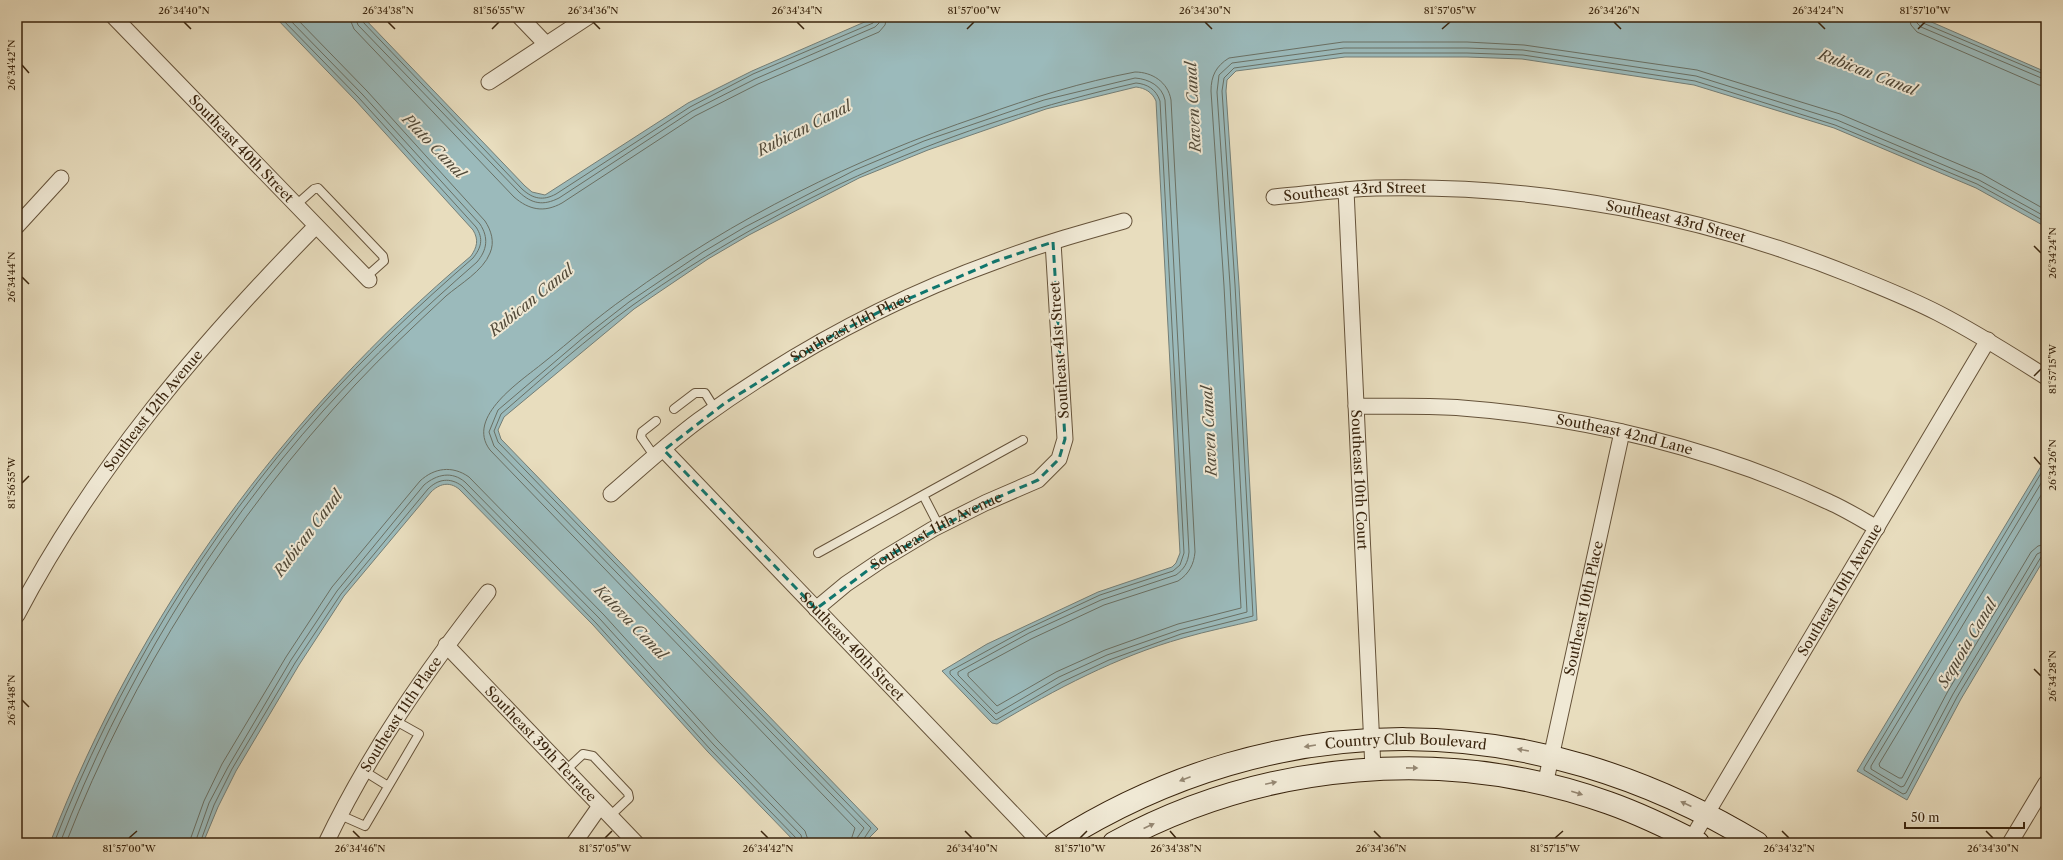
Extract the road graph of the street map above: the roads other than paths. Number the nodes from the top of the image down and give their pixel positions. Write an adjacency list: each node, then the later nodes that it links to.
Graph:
1 (114, 17): 9 (street, Southeast 40th Street)
2 (520, 17): 4 (street)
3 (588, 17): 4 (street)
4 (546, 44): 5 (street)
5 (489, 82)
6 (61, 178): 11 (street)
7 (1346, 190): 8 (street, Southeast 43rd Street); 15 (street, Southeast 43rd Street); 17 (street, Southeast 10th Court)
8 (1274, 197)
9 (296, 205): 12 (street, Southeast 40th Street); 14 (lane)
10 (1124, 221): 13 (street, Southeast 11th Place)
11 (17, 226)
12 (316, 226): 14 (street, Southeast 40th Street); 32 (street, Southeast 12th Avenue)
13 (1053, 242): 19 (street, Southeast 11th Place); 24 (street, Southeast 41st Street)
14 (368, 278)
15 (1988, 340): 16 (street, Southeast 43rd Street); 28 (street, Southeast 10th Avenue)
16 (2046, 377)
17 (1356, 406): 21 (street, Southeast 42nd Lane); 35 (street, Southeast 10th Court)
18 (674, 409): 19 (lane)
19 (715, 409): 23 (street, Southeast 11th Place)
20 (656, 421): 23 (lane)
21 (1622, 432): 28 (street, Southeast 42nd Lane); 36 (street, Southeast 10th Place)
22 (1023, 440): 26 (lane)
23 (659, 453): 25 (street, Southeast 11th Place); 31 (street, Southeast 40th Street)
24 (1059, 458): 27 (street, Southeast 11th Avenue)
25 (611, 494)
26 (923, 495): 27 (lane); 29 (lane)
27 (939, 526): 31 (street, Southeast 11th Avenue)
28 (1877, 528): 44 (street, Southeast 10th Avenue)
29 (818, 553)
30 (488, 592): 33 (street, Southeast 11th Place)
31 (816, 608): 50 (street, Southeast 40th Street)
32 (17, 614)
33 (446, 645): 34 (street, Southeast 11th Place); 38 (street, Southeast 39th Terrace)
34 (394, 720): 39 (street, Southeast 11th Place); 42 (lane)
35 (1372, 740): 36 (main road, Country Club Boulevard, one-way to 35); 37 (street, Southeast 10th Court); 51 (main road, Country Club Boulevard, one-way to 51)
36 (1551, 756): 41 (street, Southeast 10th Place); 44 (main road, Country Club Boulevard, one-way to 36)
37 (1373, 769): 41 (main road, Country Club Boulevard, one-way to 41); 52 (main road, Country Club Boulevard, one-way to 37)
38 (566, 770): 43 (street, Southeast 39th Terrace); 43 (lane)
39 (364, 771): 42 (lane); 45 (street, Southeast 11th Place)
40 (2046, 783): 54 (street)
41 (1545, 785): 46 (main road, Country Club Boulevard, one-way to 46)
42 (388, 786): 45 (lane)
43 (605, 811): 48 (street); 49 (street, Southeast 39th Terrace)
44 (1707, 814): 46 (street, Southeast 10th Avenue); 53 (main road, Country Club Boulevard)
45 (340, 815): 47 (street, Southeast 11th Place)
46 (1695, 841)
47 (326, 843)
48 (574, 843)
49 (636, 843)
50 (1041, 843)
51 (1056, 843)
52 (1114, 843)
53 (1757, 843)
54 (2010, 843)

